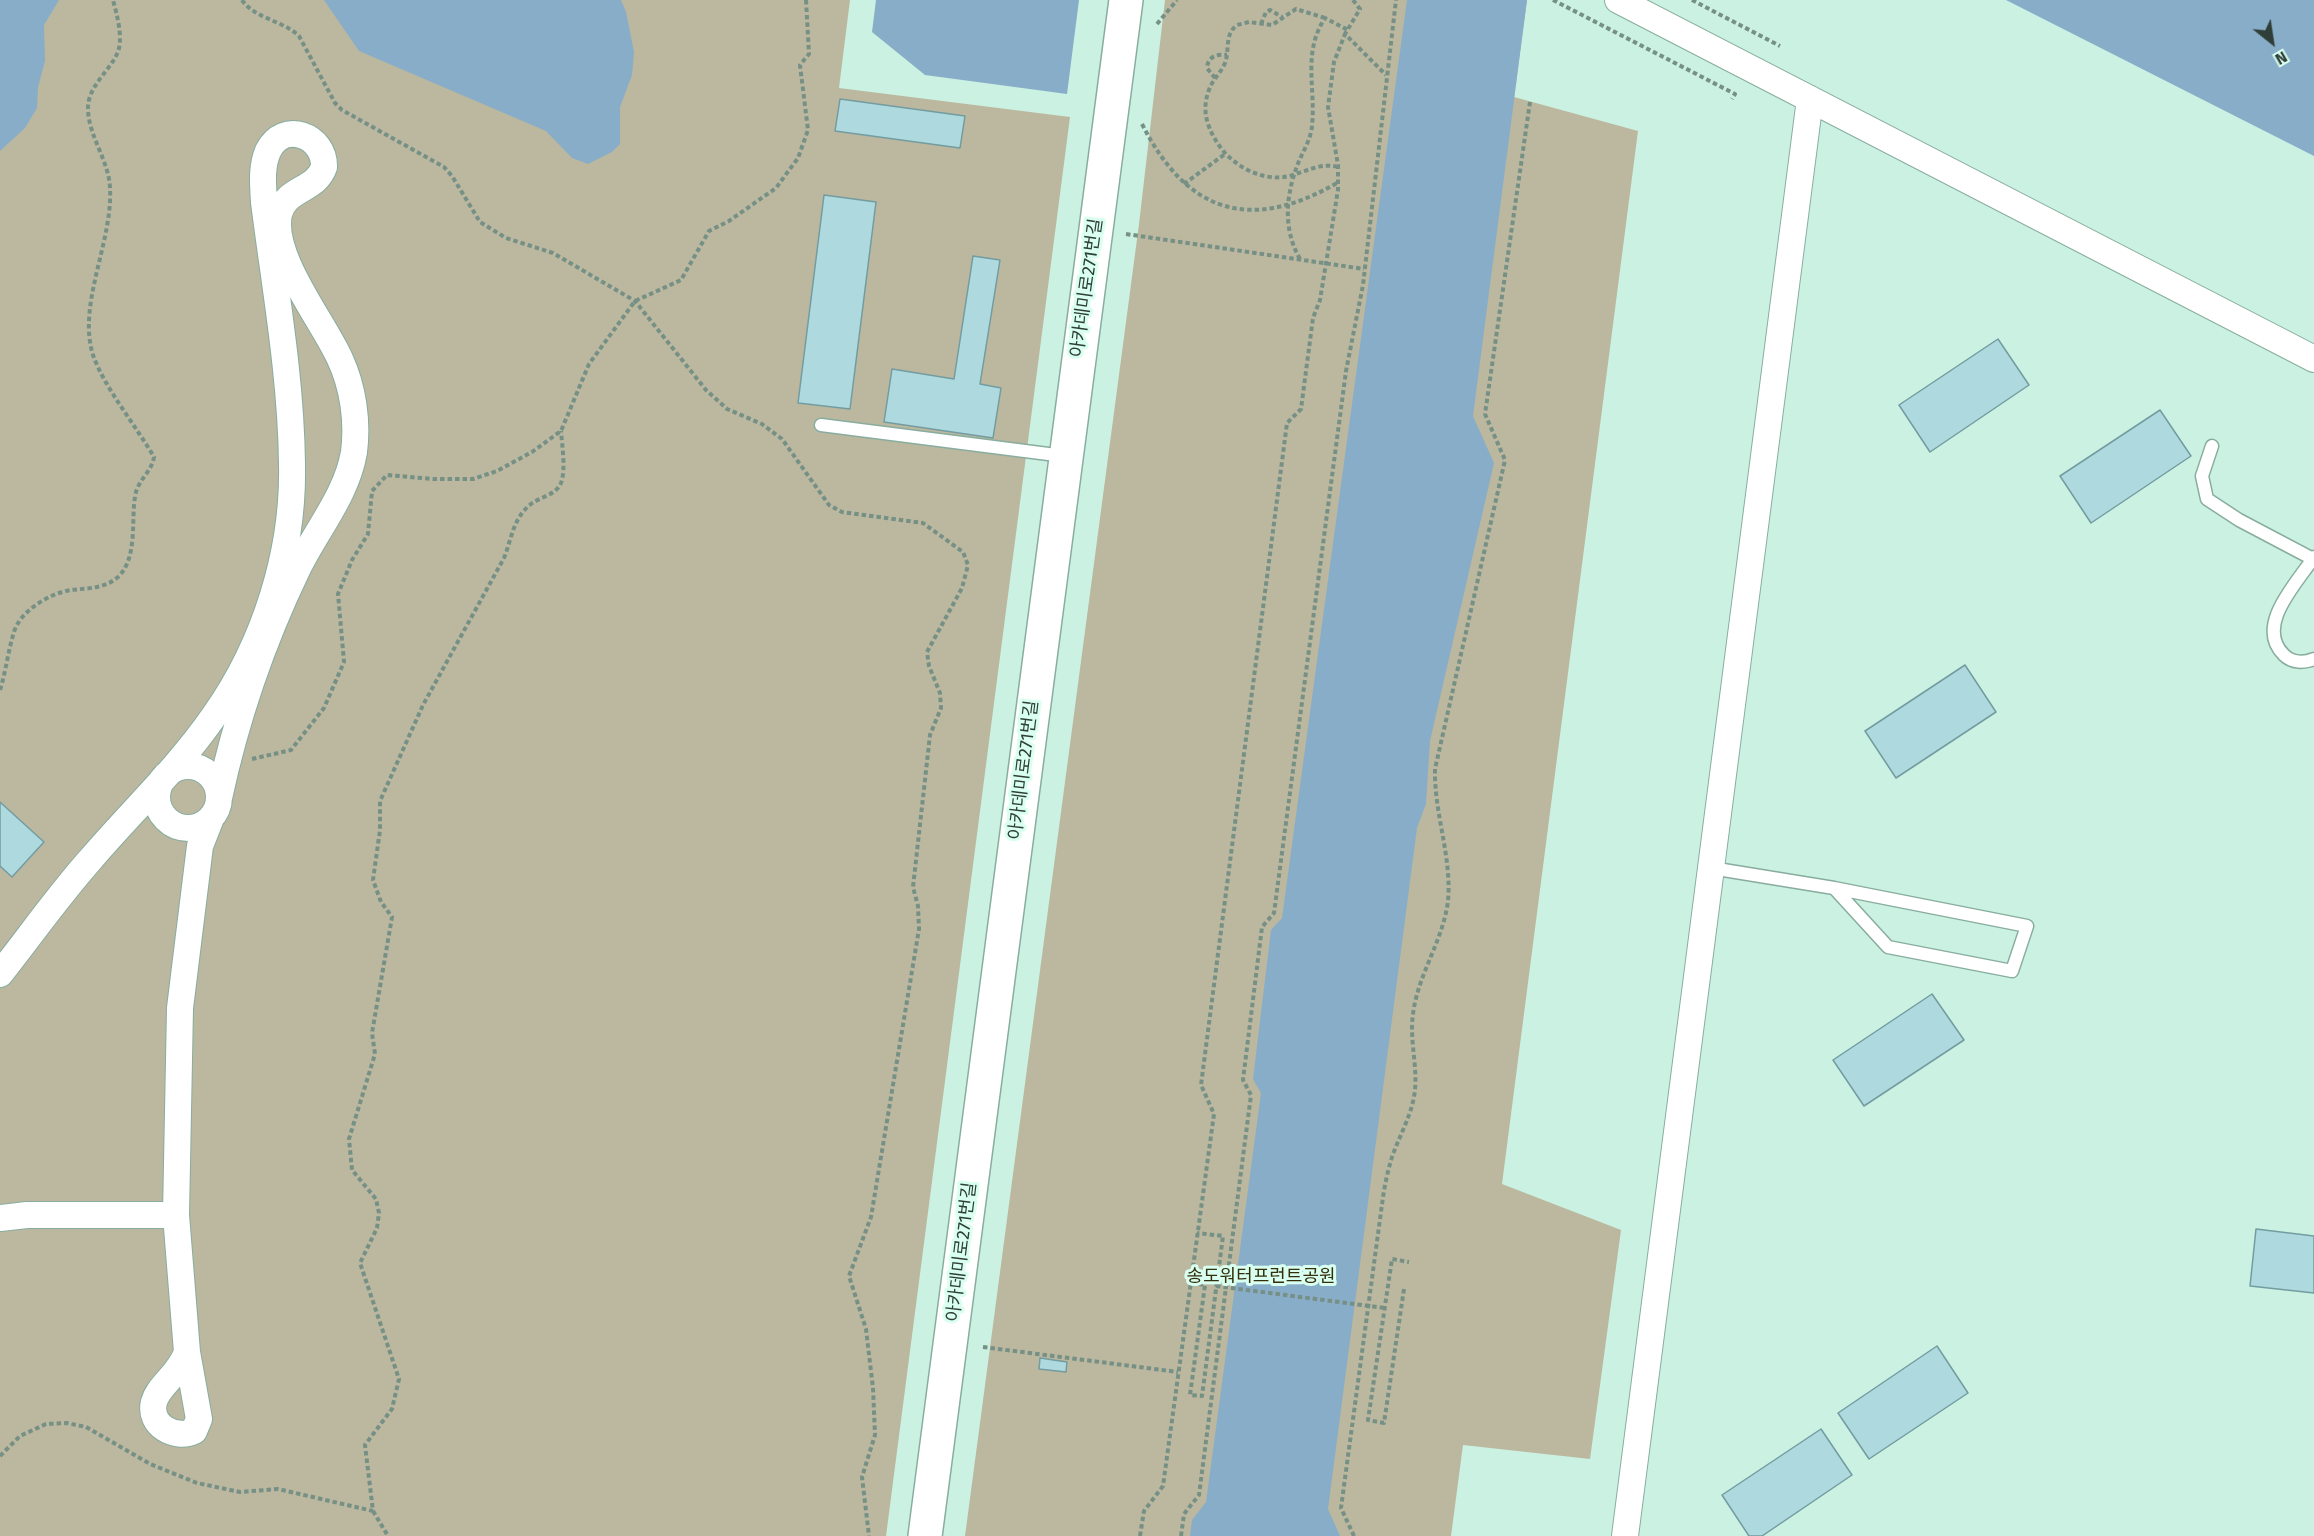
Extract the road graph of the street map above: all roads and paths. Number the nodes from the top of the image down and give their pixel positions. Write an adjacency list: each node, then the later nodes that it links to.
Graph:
1 (113, 0): 42 (path)
2 (242, 0): 34 (path)
3 (806, 0): 34 (path)
4 (1177, 0): 13 (path)
5 (1353, 0): 15 (path)
6 (1396, 0): 18 (path)
7 (1618, 0): 21 (street)
8 (1692, 0): 16 (path)
9 (1555, 1): 20 (path)
10 (1126, 2): 39 (street, 아카데미로271번길)
11 (1282, 17): 12 (path); 14 (path); 14 (path)
12 (1325, 18): 15 (path); 26 (path)
13 (1157, 24)
14 (1261, 24): 17 (path)
15 (1346, 32): 18 (path); 25 (path)
16 (1780, 46)
17 (1227, 55): 19 (path); 19 (path)
18 (1386, 75): 33 (path)
19 (1215, 78): 24 (path)
20 (1732, 99)
21 (1810, 99): 35 (street); 49 (street)
22 (1530, 102): 70 (path)
23 (1142, 124): 28 (path)
24 (1225, 154): 26 (path); 28 (path)
25 (1338, 167): 26 (path); 27 (path)
26 (1294, 174): 29 (path)
27 (1338, 182): 29 (path); 32 (path)
28 (1184, 184): 29 (path)
29 (1289, 204): 31 (path)
30 (1126, 234): 31 (path)
31 (1300, 259): 32 (path)
32 (1326, 263): 33 (path); 54 (path)
33 (1364, 269): 69 (path)
34 (635, 301): 37 (path); 66 (path)
35 (2314, 359)
36 (821, 425): 39 (lane)
37 (561, 431): 43 (path); 64 (path)
38 (2212, 446): 40 (lane)
39 (1065, 456): 67 (street, 아카데미로271번길)
40 (2313, 558): 41 (lane)
41 (2314, 658)
42 (0, 690)
43 (246, 760)
44 (165, 776): 45 (street); 45 (street); 46 (street); 47 (street)
45 (215, 808): 48 (street)
46 (160, 812): 47 (street); 48 (street)
47 (129, 817): 51 (street)
48 (192, 837): 52 (street)
49 (1711, 868): 50 (lane); 71 (street)
50 (1834, 888): 50 (lane)
51 (0, 974)
52 (176, 1215): 53 (street); 61 (street)
53 (0, 1218)
54 (1197, 1233): 56 (path); 57 (path)
55 (1409, 1262): 59 (path)
56 (1191, 1283): 57 (path); 62 (path)
57 (1216, 1286): 59 (path, bridge)
58 (1404, 1289): 59 (path)
59 (1385, 1308)
60 (983, 1347): 62 (path)
61 (187, 1352)
62 (1178, 1372): 68 (path)
63 (0, 1456): 64 (path)
64 (373, 1511): 65 (path)
65 (388, 1536)
66 (869, 1536)
67 (925, 1536)
68 (1140, 1536)
69 (1181, 1536)
70 (1354, 1536)
71 (1625, 1536)

